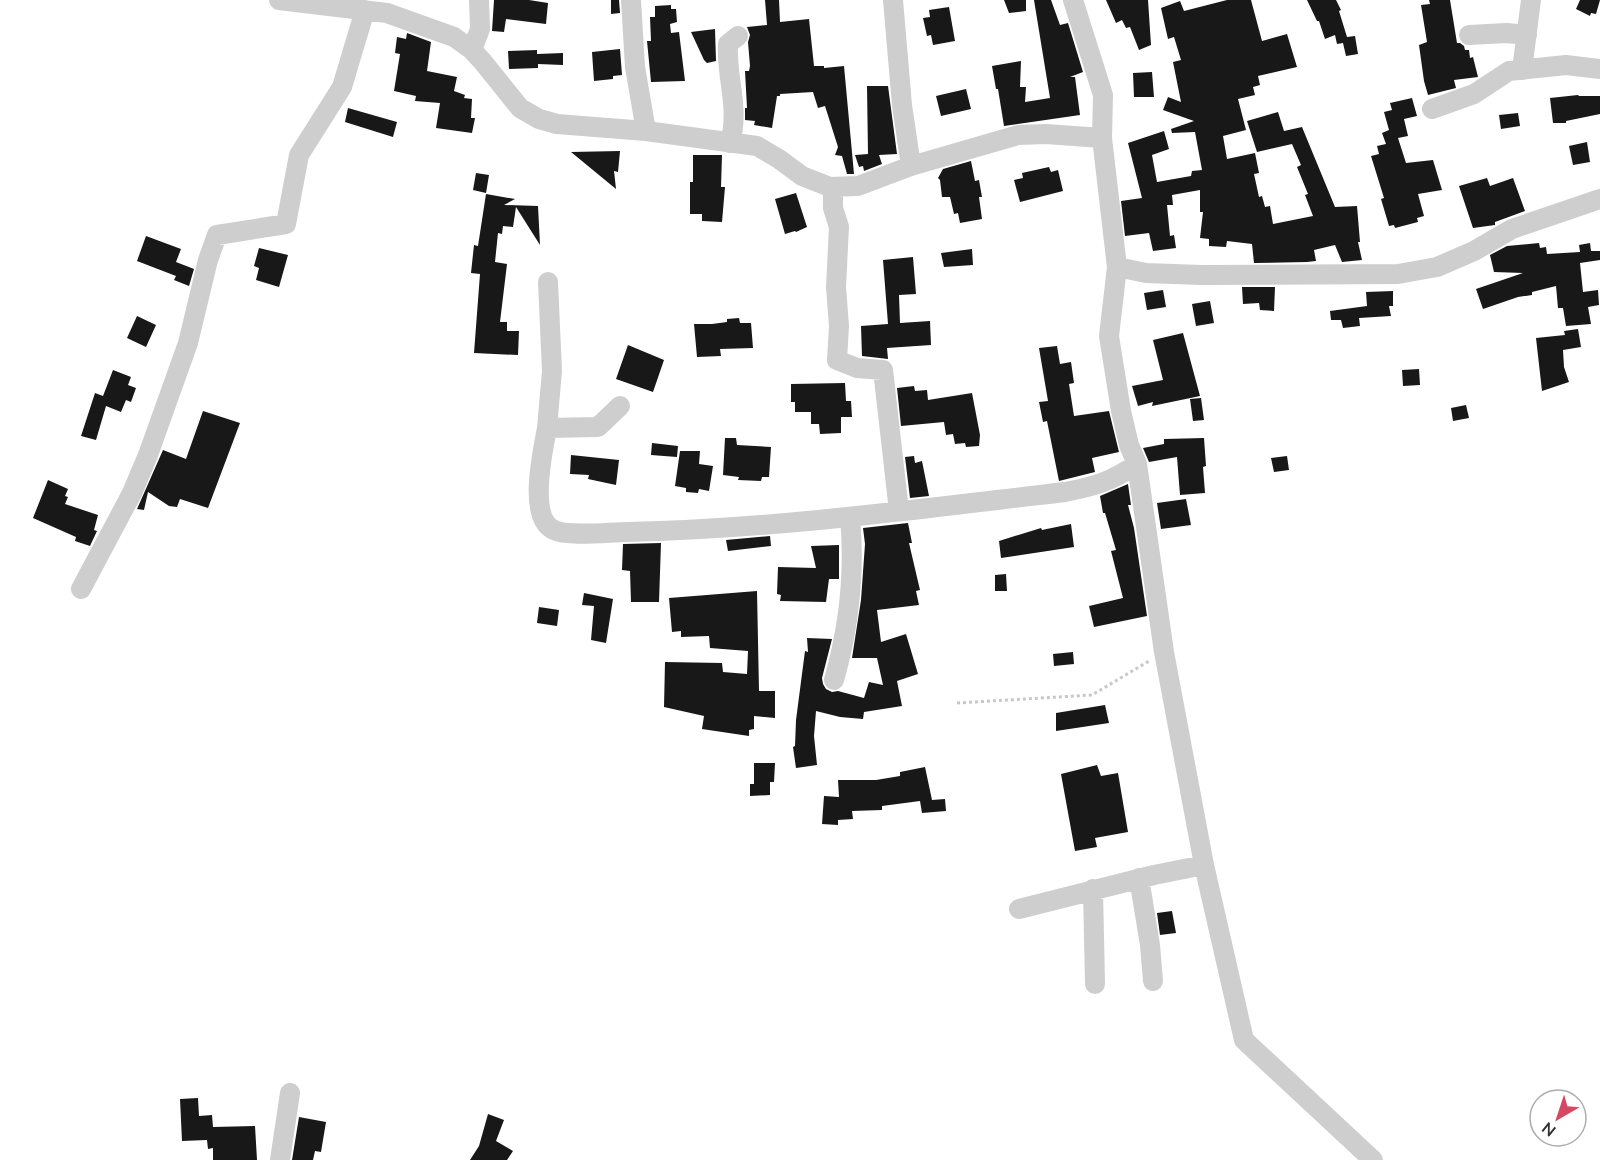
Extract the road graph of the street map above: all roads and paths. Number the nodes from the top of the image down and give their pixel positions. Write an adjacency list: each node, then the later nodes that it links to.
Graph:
1 (279, 0): 7 (street)
2 (479, 0): 11 (street)
3 (631, 0): 15 (street)
4 (893, 0): 18 (street)
5 (1073, 0): 16 (street)
6 (1531, 0): 9 (street)
7 (365, 10): 11 (street); 28 (street)
8 (1469, 35): 9 (street)
9 (1527, 35): 13 (street)
10 (738, 36): 17 (street)
11 (472, 50): 15 (street)
12 (1600, 69): 13 (street)
13 (1522, 70): 14 (street)
14 (1432, 109)
15 (646, 131): 17 (street)
16 (1102, 138): 18 (street); 21 (street)
17 (730, 143): 19 (street)
18 (911, 166): 19 (street)
19 (833, 188): 26 (street)
20 (1600, 200): 21 (street)
21 (1117, 267): 25 (street)
22 (548, 282): 24 (street)
23 (620, 406): 24 (street)
24 (547, 428): 27 (street)
25 (1137, 464): 26 (street); 29 (street)
26 (899, 511): 27 (street)
27 (850, 517): 30 (street)
28 (81, 589)
29 (1164, 652): 31 (path); 32 (street)
30 (834, 680)
31 (957, 703)
32 (1204, 865): 33 (street); 40 (street)
33 (1139, 878): 34 (street); 36 (street)
34 (1093, 889): 35 (street); 37 (street)
35 (1019, 909)
36 (1153, 981)
37 (1095, 984)
38 (290, 1093): 39 (street)
39 (280, 1160)
40 (1373, 1160)

